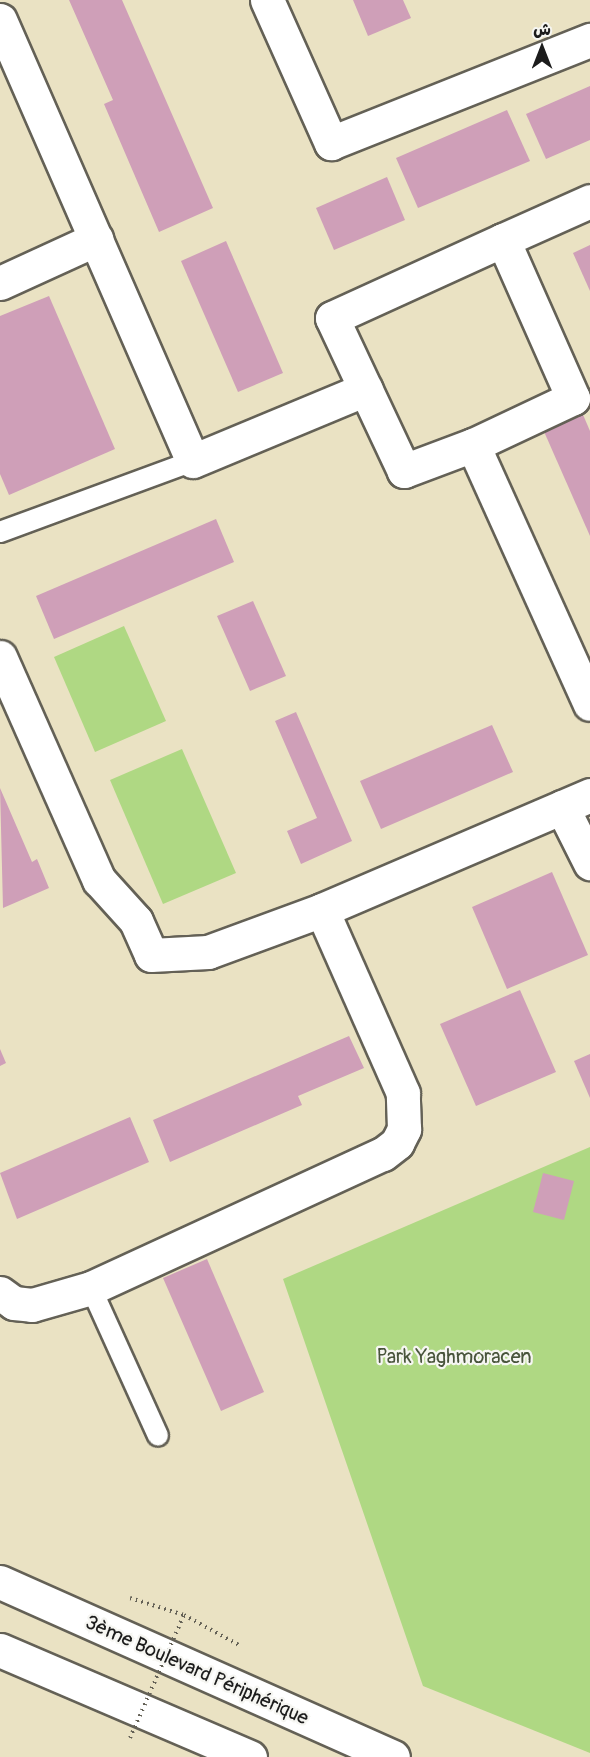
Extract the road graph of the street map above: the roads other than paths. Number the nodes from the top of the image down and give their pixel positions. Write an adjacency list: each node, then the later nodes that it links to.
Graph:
1 (267, 0): 3 (main road)
2 (0, 20): 5 (main road)
3 (590, 40)
4 (590, 201): 6 (main road)
5 (96, 239): 7 (main road); 10 (main road)
6 (503, 240): 8 (main road); 9 (main road)
7 (0, 283)
8 (366, 389): 9 (main road); 10 (main road)
9 (473, 445): 13 (main road)
10 (193, 461): 11 (lane)
11 (0, 532)
12 (0, 657): 16 (main road)
13 (590, 704)
14 (576, 801): 15 (main road); 16 (main road)
15 (590, 863)
16 (322, 910): 17 (main road)
17 (91, 1288): 18 (main road); 19 (lane)
18 (0, 1293)
19 (158, 1436)
20 (0, 1582): 23 (main road, 3ème Boulevard Périphérique)
21 (0, 1650): 22 (main road)
22 (250, 1757)
23 (393, 1757)

